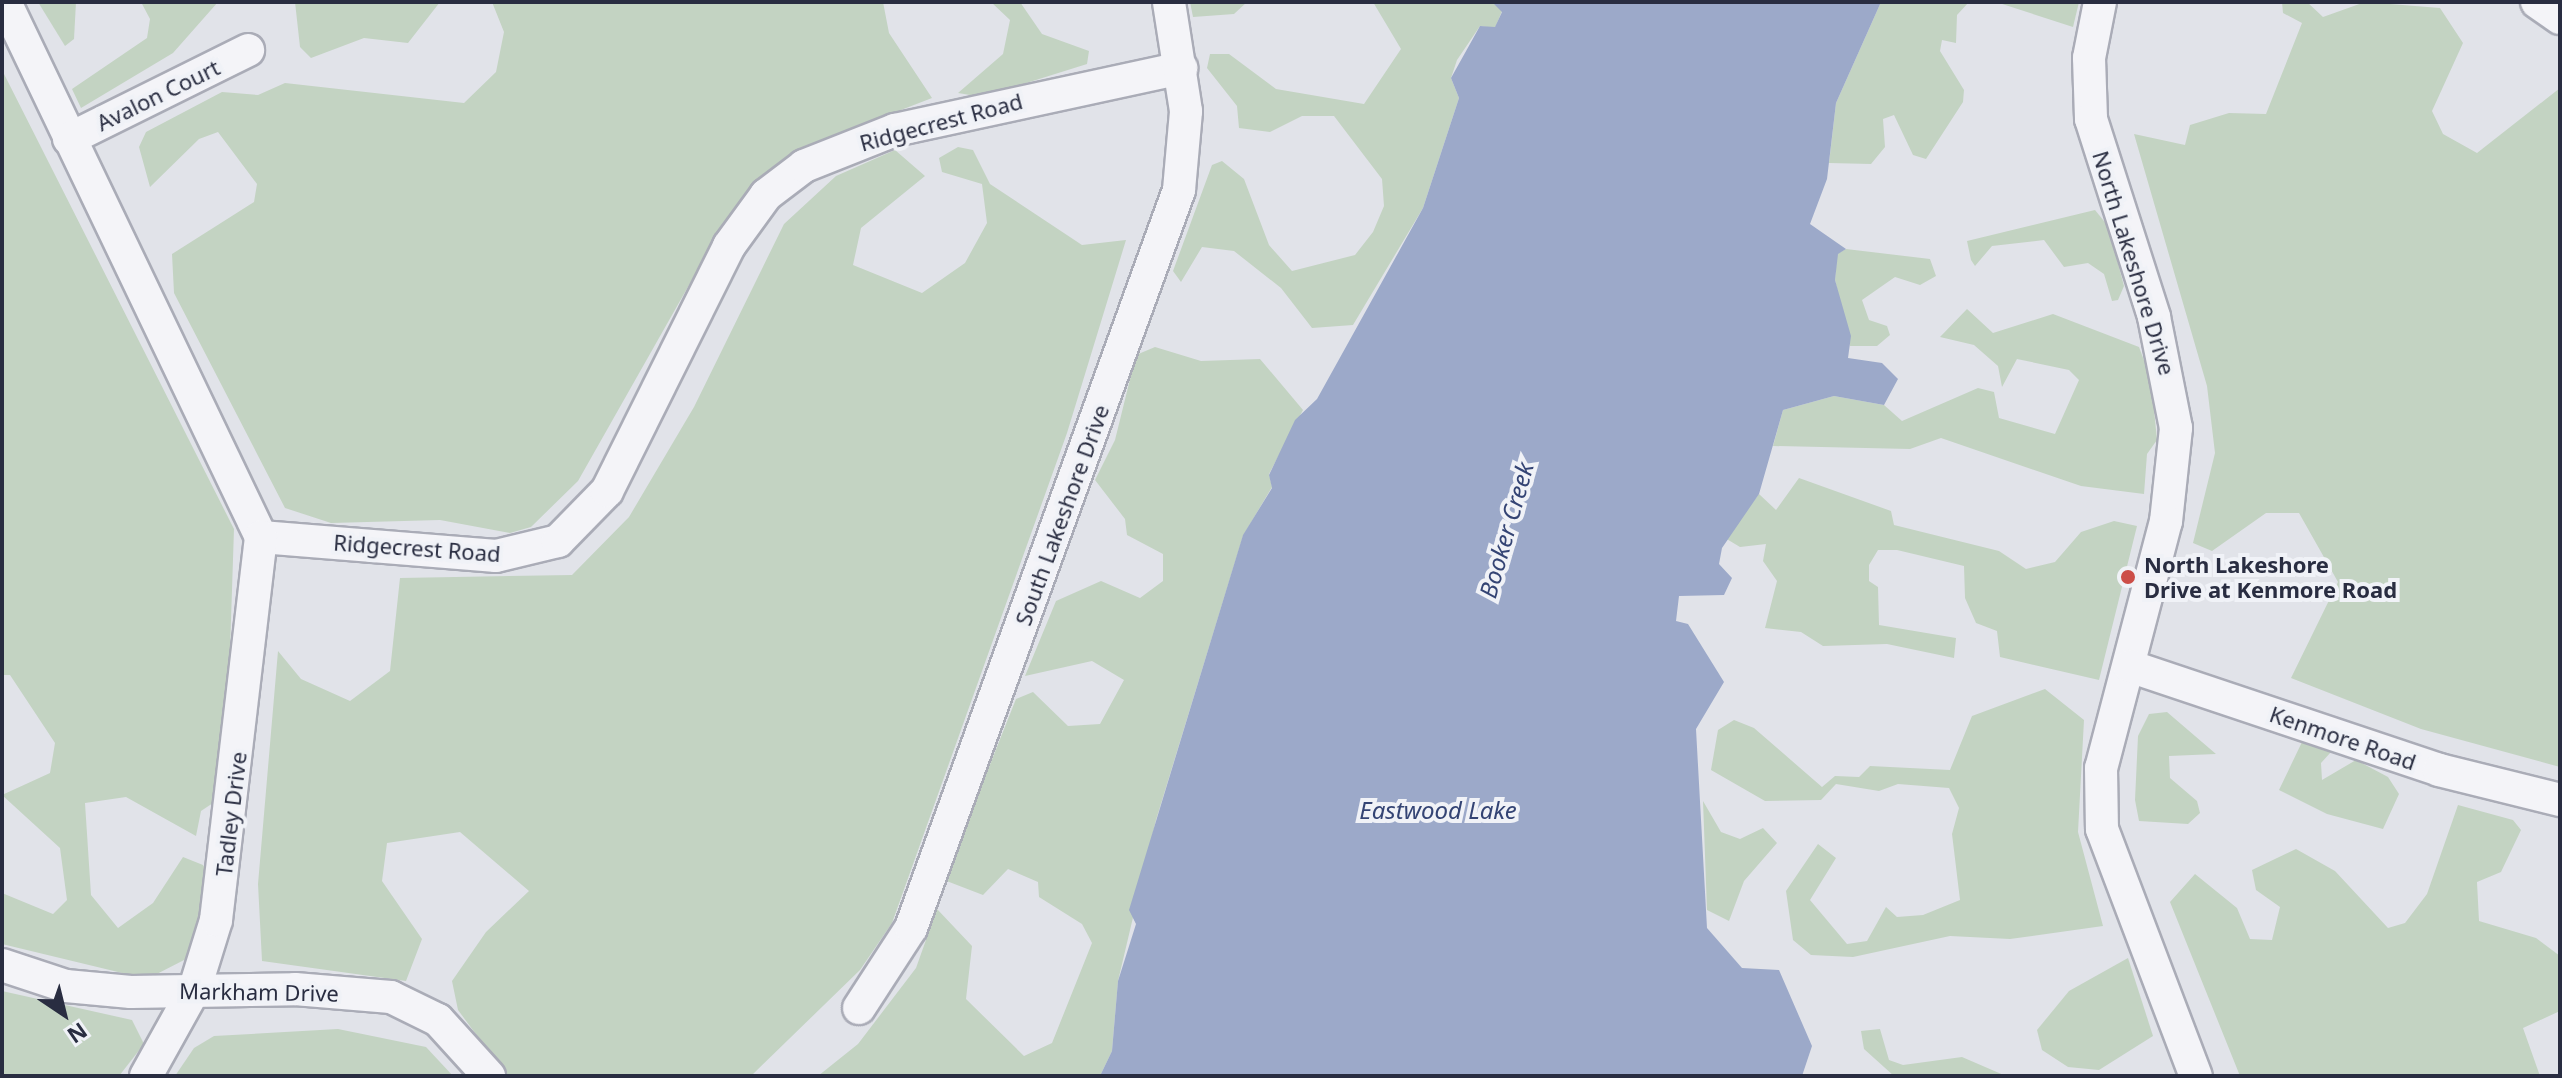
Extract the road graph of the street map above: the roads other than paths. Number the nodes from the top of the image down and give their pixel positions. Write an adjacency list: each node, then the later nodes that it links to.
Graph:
1 (5, 2): 8 (street)
2 (1169, 2): 7 (street, South Lakeshore Drive)
3 (2100, 2): 10 (street, North Lakeshore Drive)
4 (2537, 2): 5 (street)
5 (2560, 18)
6 (248, 50): 8 (street, Avalon Court)
7 (1181, 68): 9 (street, Ridgecrest Road); 14 (street, South Lakeshore Drive)
8 (69, 139): 9 (street)
9 (261, 537): 13 (street, Tadley Drive)
10 (2129, 666): 11 (street, Kenmore Road); 17 (street, North Lakeshore Drive)
11 (2560, 800)
12 (2, 965): 13 (street, Markham Drive)
13 (195, 988): 15 (street, Tadley Drive); 16 (street, Markham Drive)
14 (859, 1008)
15 (146, 1076)
16 (489, 1076)
17 (2196, 1076)

